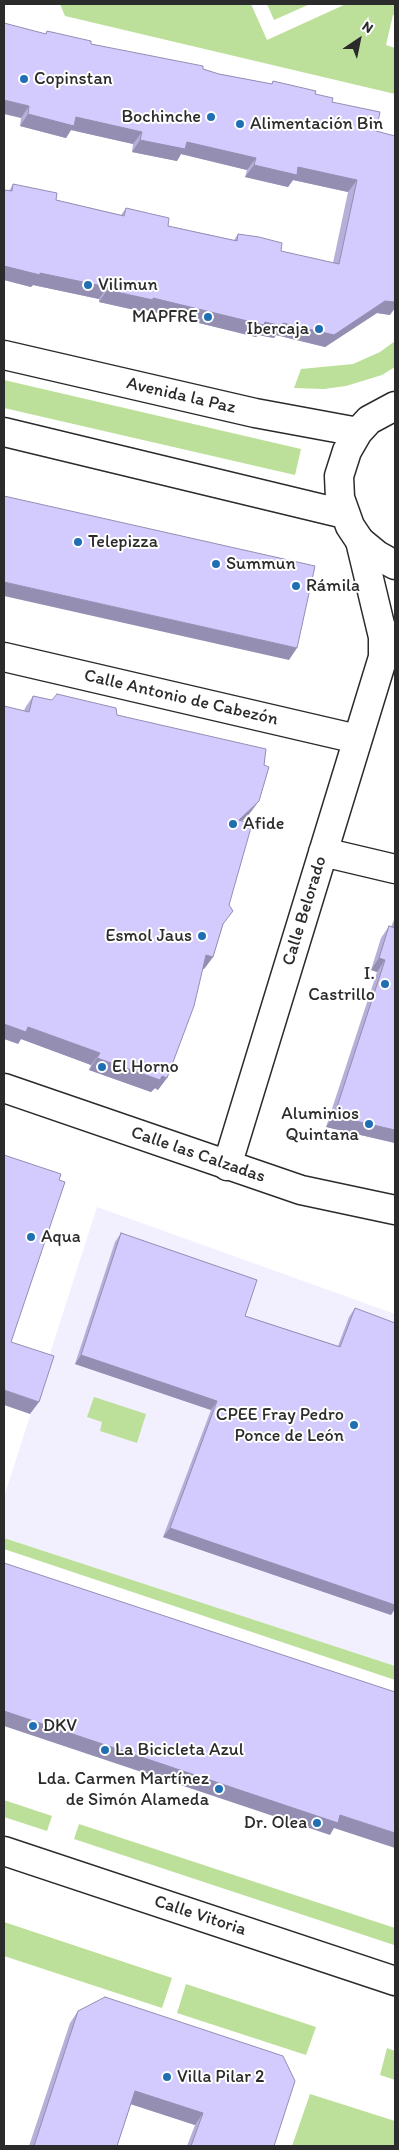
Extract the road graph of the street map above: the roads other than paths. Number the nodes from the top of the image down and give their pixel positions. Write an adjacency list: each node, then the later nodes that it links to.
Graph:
1 (4, 355): 4 (main road, Avenida la Paz)
2 (395, 406): 4 (main road)
3 (4, 432): 5 (main road)
4 (358, 432): 5 (main road)
5 (344, 514): 6 (main road)
6 (360, 541): 7 (main road); 8 (main road, Calle Belorado)
7 (395, 565)
8 (389, 646): 10 (main road, Calle Belorado)
9 (4, 657): 10 (main road, Calle Antonio de Cabezón)
10 (357, 739): 11 (main road, Calle Belorado)
11 (323, 852): 12 (main road); 14 (main road, Calle Belorado)
12 (395, 869)
13 (4, 1088): 14 (main road, Calle las Calzadas)
14 (227, 1166): 15 (main road, Calle las Calzadas)
15 (395, 1210)
16 (4, 1850): 17 (main road, Calle Vitoria)
17 (395, 1982)

